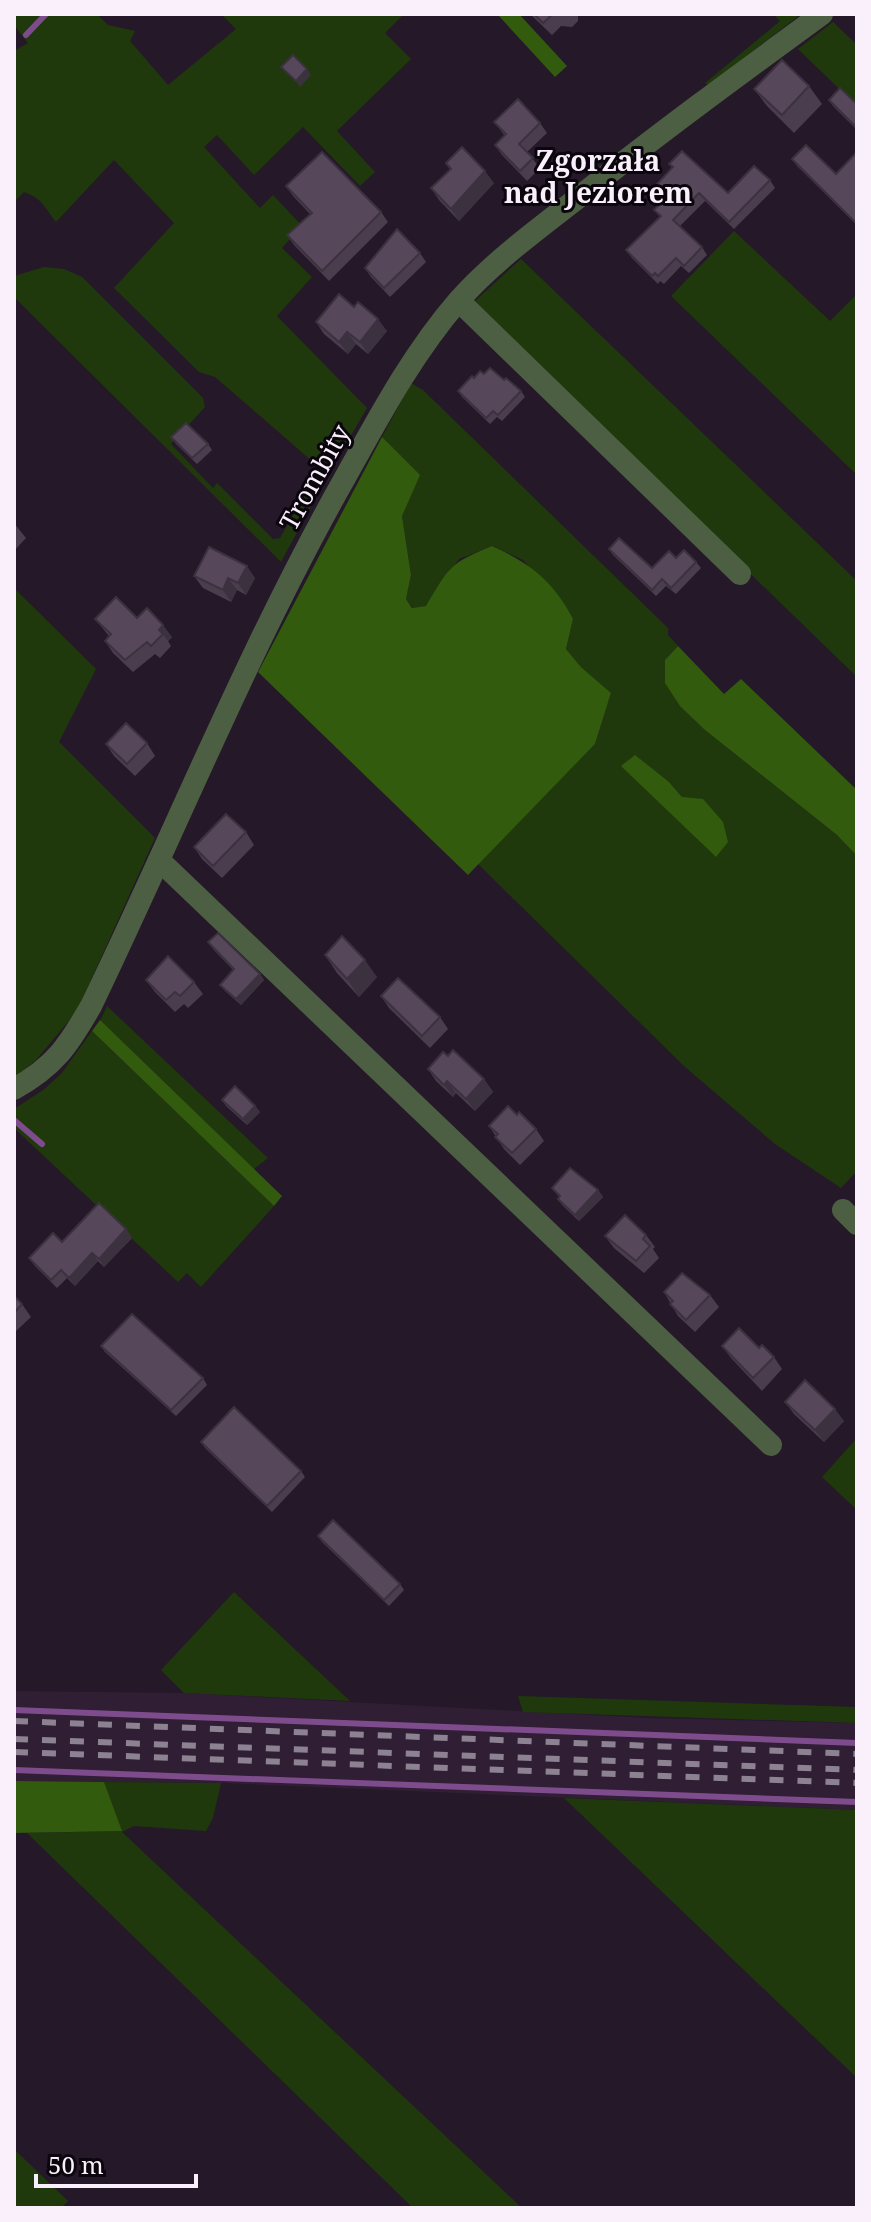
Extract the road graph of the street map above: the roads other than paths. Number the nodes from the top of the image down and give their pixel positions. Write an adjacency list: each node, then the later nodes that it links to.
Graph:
1 (822, 14): 2 (street, Trombity)
2 (459, 301): 3 (street); 4 (street, Trombity)
3 (740, 574)
4 (159, 860): 5 (street, Trombity); 6 (street)
5 (14, 1089)
6 (771, 1445)

